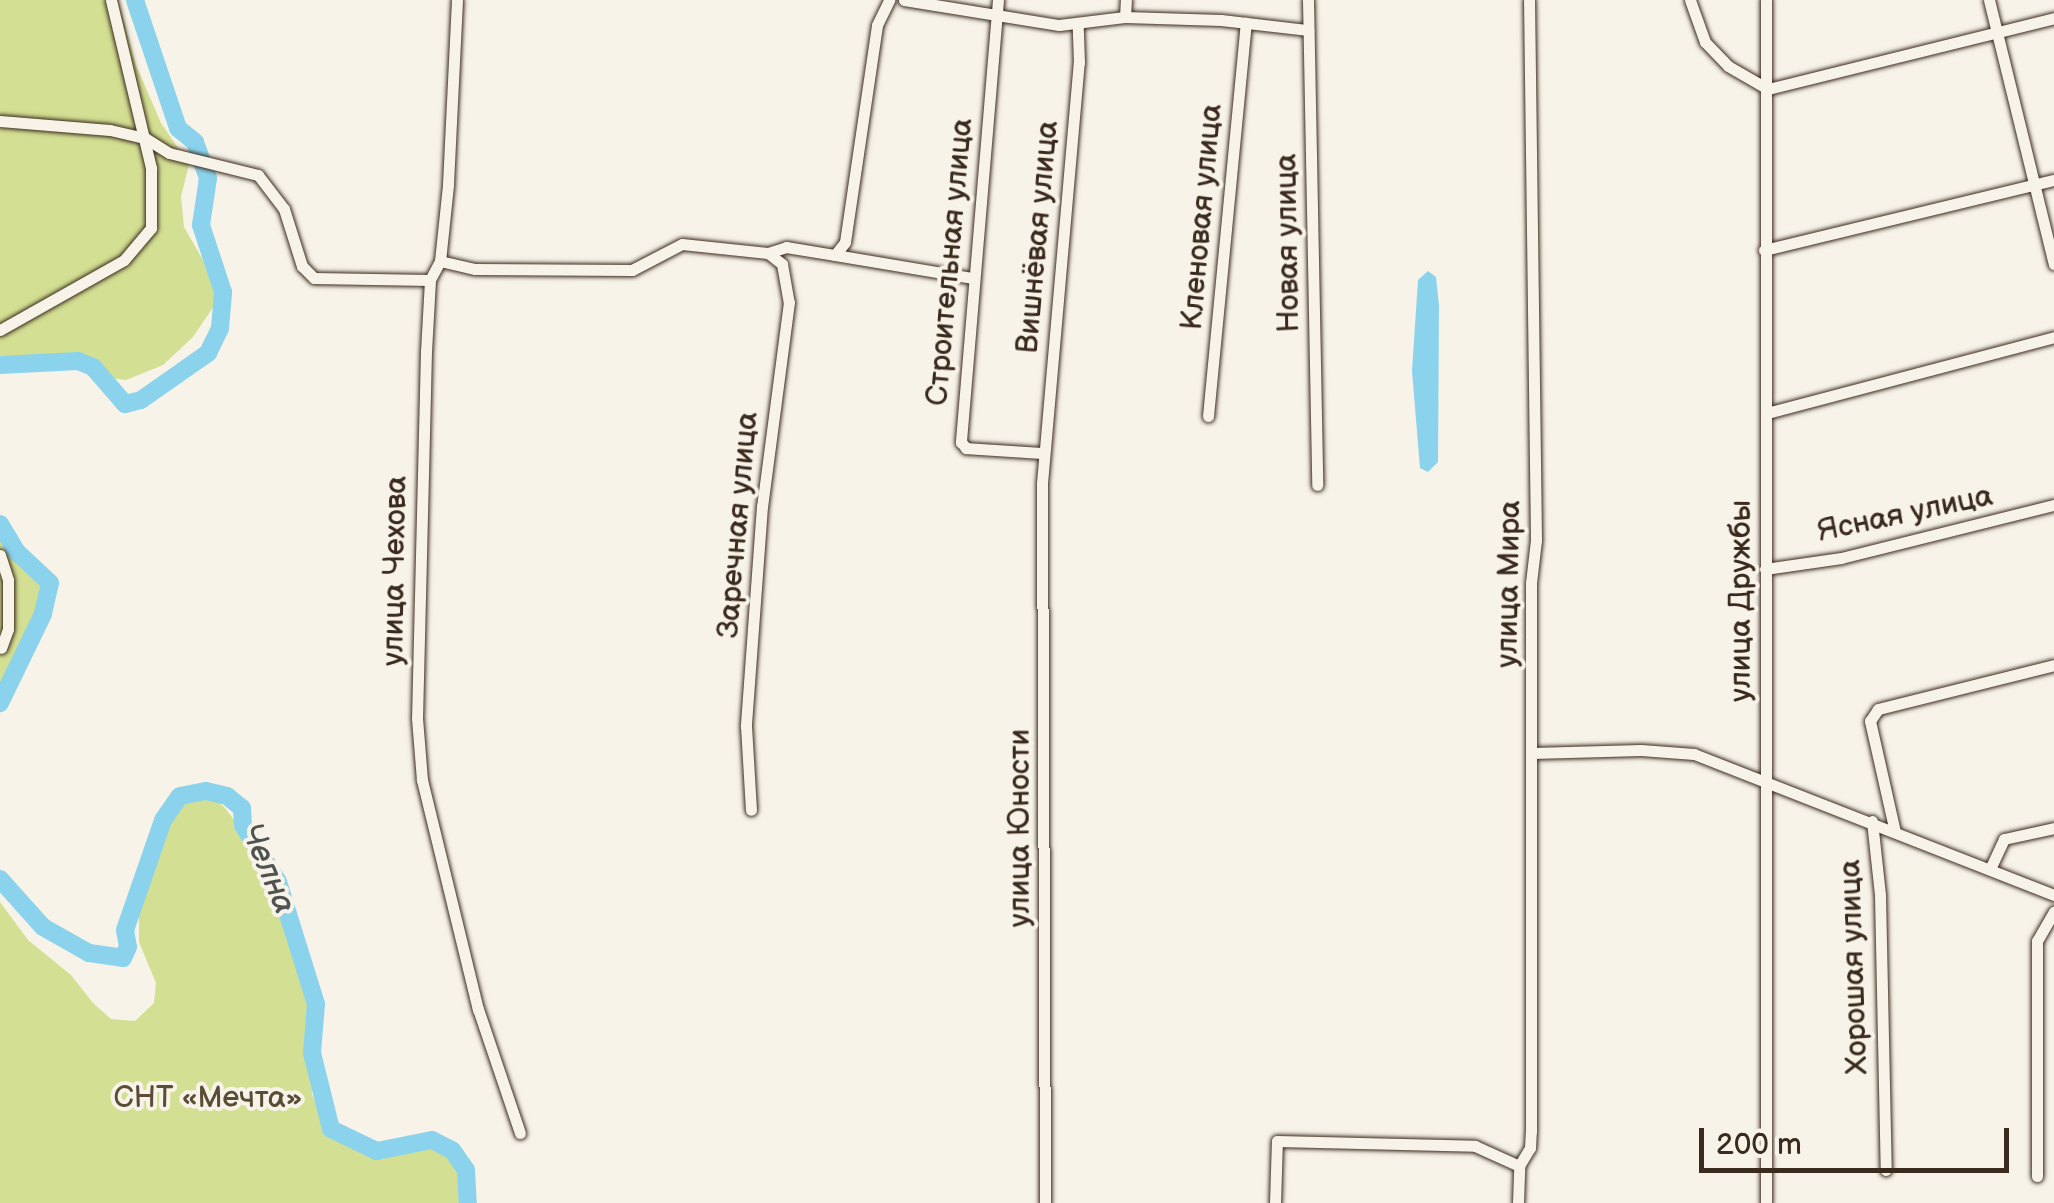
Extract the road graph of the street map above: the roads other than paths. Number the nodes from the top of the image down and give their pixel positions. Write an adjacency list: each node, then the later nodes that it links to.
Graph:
1 (111, 0): 20 (street)
2 (458, 0): 26 (street, улица Чехова)
3 (889, 0): 25 (street)
4 (904, 0): 11 (street)
5 (1126, 0): 12 (street)
6 (1308, 0): 16 (street, Новая улица)
7 (1529, 0): 41 (street, улица Мира)
8 (1690, 0): 18 (street)
9 (1766, 0): 18 (street, улица Дружбы)
10 (1988, 0): 17 (street)
11 (998, 6): 15 (street); 28 (street, Строительная улица)
12 (1126, 17): 14 (street); 15 (street)
13 (2054, 18): 17 (street)
14 (1246, 23): 16 (street); 33 (street, Кленовая улица)
15 (1078, 25): 34 (street, Вишнёвая улица)
16 (1308, 30): 35 (street, Новая улица)
17 (1996, 32): 18 (street); 22 (street)
18 (1768, 88): 23 (street, улица Дружбы)
19 (0, 121): 20 (street)
20 (145, 138): 29 (street); 30 (street)
21 (2054, 180): 22 (street)
22 (2034, 184): 23 (street); 27 (street)
23 (1764, 250): 32 (street, улица Дружбы)
24 (768, 252): 25 (street); 26 (street); 43 (street, Заречная улица)
25 (835, 255): 28 (street)
26 (440, 261): 29 (street, улица Чехова)
27 (2054, 264)
28 (973, 278): 34 (street, Строительная улица)
29 (430, 280): 50 (street, улица Чехова)
30 (0, 330)
31 (2054, 337): 32 (street)
32 (1766, 414): 38 (street, улица Дружбы)
33 (1208, 416)
34 (1044, 454): 54 (street, улица Юности)
35 (1317, 485)
36 (2054, 505): 38 (street, Ясная улица)
37 (0, 555): 39 (street)
38 (1766, 569): 42 (street, улица Дружбы)
39 (0, 648)
40 (2054, 664): 46 (street)
41 (1532, 753): 42 (street); 51 (street, улица Мира)
42 (1765, 778): 44 (street); 57 (street, улица Дружбы)
43 (751, 810)
44 (1872, 822): 46 (street); 52 (street, Хорошая улица)
45 (2054, 828): 47 (street)
46 (1895, 832): 47 (street)
47 (1990, 869): 48 (street)
48 (2054, 894)
49 (2054, 912): 53 (street)
50 (520, 1133)
51 (1519, 1166): 55 (street); 56 (street, улица Мира)
52 (1886, 1170)
53 (2036, 1176)
54 (1045, 1203)
55 (1276, 1203)
56 (1518, 1203)
57 (1766, 1203)

